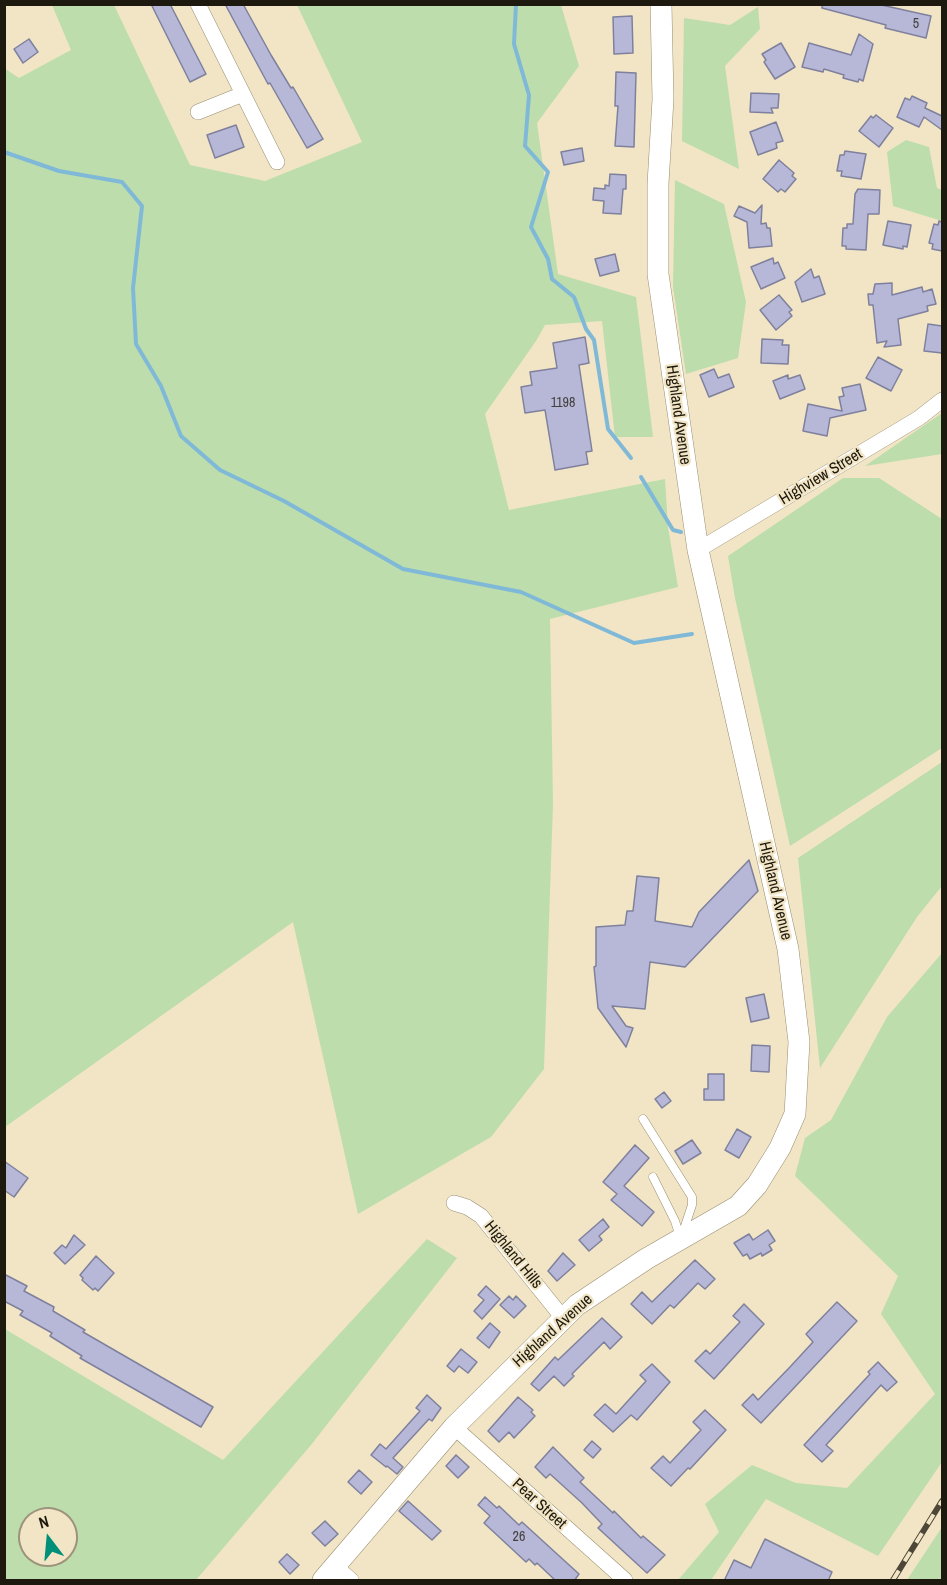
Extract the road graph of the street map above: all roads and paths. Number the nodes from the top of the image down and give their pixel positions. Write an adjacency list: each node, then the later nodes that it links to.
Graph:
1 (198, 4): 3 (street)
2 (661, 4): 7 (main road, Highland Avenue)
3 (243, 94): 4 (street); 5 (street)
4 (198, 112)
5 (277, 162)
6 (942, 400): 7 (street, Highview Street)
7 (698, 550): 11 (main road, Highland Avenue)
8 (643, 1119): 11 (lane)
9 (652, 1177): 11 (lane)
10 (454, 1203): 12 (street, Highland Hills)
11 (680, 1239): 12 (main road, Highland Avenue)
12 (563, 1318): 13 (main road, Highland Avenue)
13 (454, 1427): 14 (main road, Highland Avenue); 15 (street, Pear Street)
14 (336, 1576)
15 (625, 1581)

